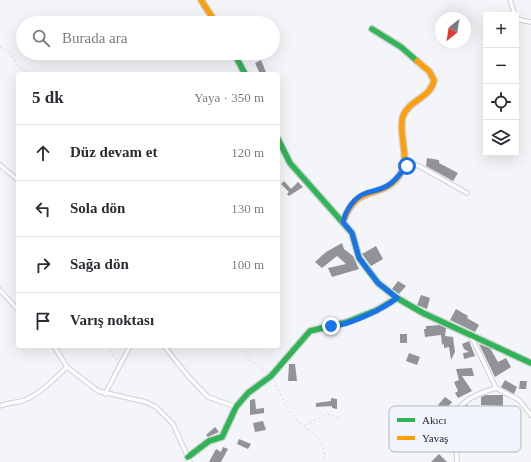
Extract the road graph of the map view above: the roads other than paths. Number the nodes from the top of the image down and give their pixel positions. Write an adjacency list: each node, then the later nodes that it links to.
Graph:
1 (201, 0): 4 (street)
2 (510, 0): 3 (street)
3 (514, 12)
4 (211, 16)
5 (519, 19): 6 (street)
6 (531, 22)
7 (372, 29): 12 (street)
8 (238, 60): 9 (street)
9 (244, 72)
10 (280, 143): 15 (street)
11 (0, 165): 13 (street)
12 (401, 172): 14 (street); 15 (street)
13 (16, 178)
14 (467, 193)
15 (343, 222): 17 (street)
16 (0, 290): 18 (street)
17 (397, 298): 19 (street); 29 (street)
18 (16, 308)
19 (471, 336): 23 (street); 25 (street)
20 (55, 348): 24 (street)
21 (129, 348): 26 (street)
22 (166, 348): 29 (street)
23 (531, 363)
24 (67, 367): 26 (street); 27 (street)
25 (496, 388): 28 (street); 30 (street)
26 (105, 394): 32 (street)
27 (0, 406)
28 (461, 406)
29 (236, 407): 32 (street)
30 (531, 415)
31 (457, 452): 33 (street)
32 (189, 459)
33 (457, 462)

